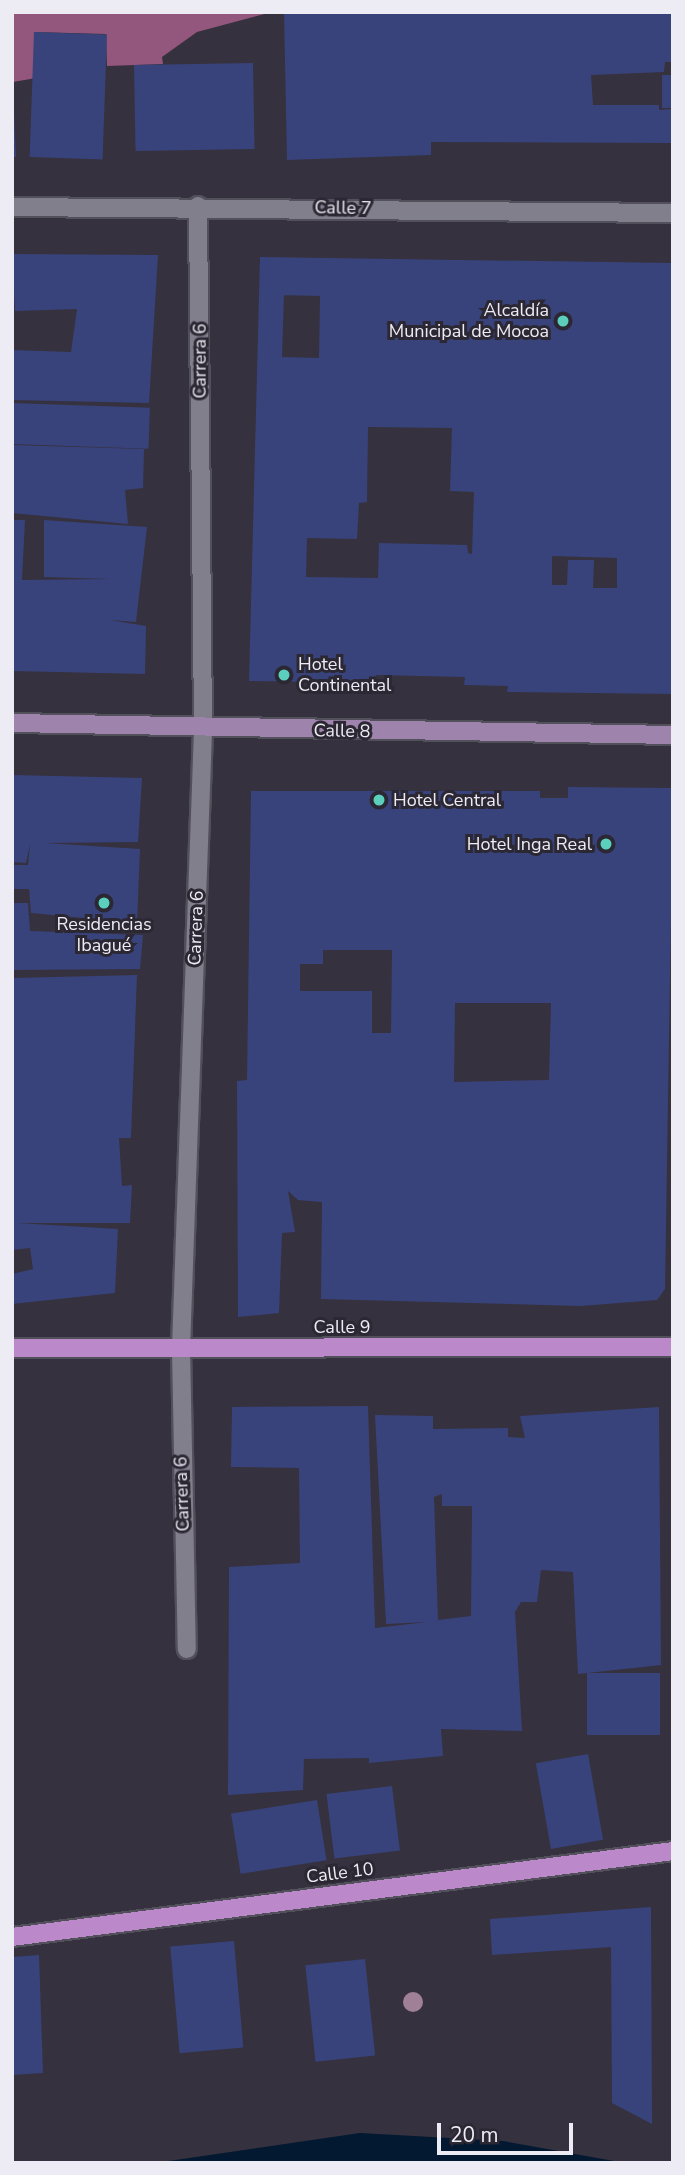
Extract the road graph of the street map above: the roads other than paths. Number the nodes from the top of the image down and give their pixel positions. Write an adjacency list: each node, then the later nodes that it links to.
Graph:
1 (198, 206): 2 (street, Calle 7); 3 (street, Calle 7); 5 (street, Carrera 6)
2 (12, 207)
3 (673, 213)
4 (12, 723): 5 (main road, Calle 8)
5 (203, 729): 6 (main road, Calle 8); 9 (street, Carrera 6)
6 (673, 735)
7 (673, 1347): 9 (main road, Calle 9)
8 (12, 1348): 9 (main road, Calle 9)
9 (181, 1348): 10 (street, Carrera 6)
10 (187, 1649)
11 (673, 1851): 12 (main road, Calle 10)
12 (12, 1937)

